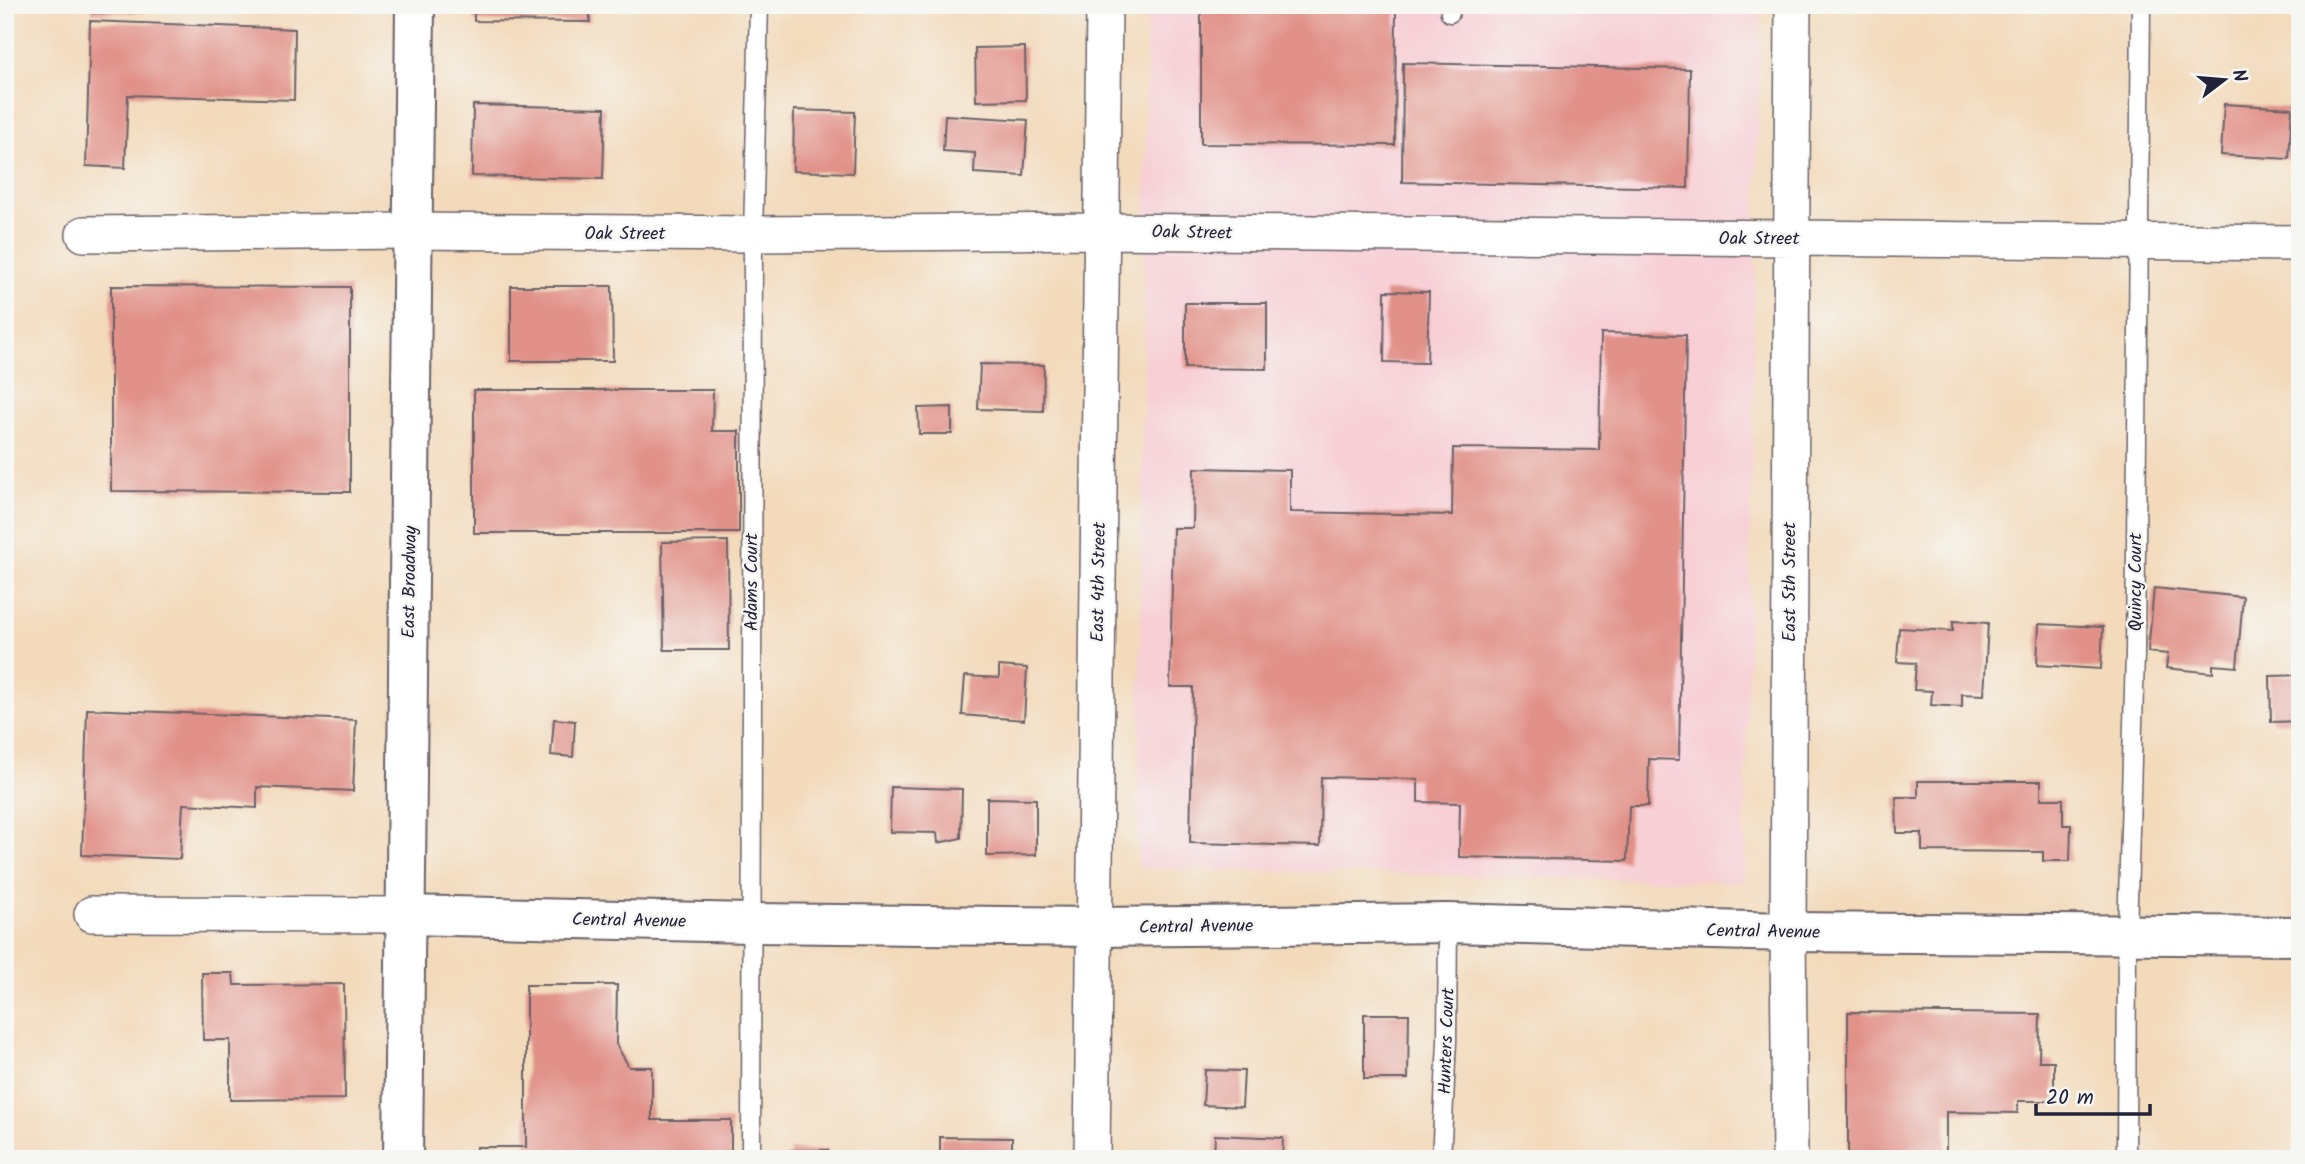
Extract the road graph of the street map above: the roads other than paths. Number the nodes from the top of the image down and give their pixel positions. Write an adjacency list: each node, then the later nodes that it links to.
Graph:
1 (415, 5): 6 (street, East Broadway)
2 (759, 5): 9 (lane, Adams Court)
3 (1104, 5): 7 (street, East 4th Street)
4 (1793, 5): 10 (street, East 5th Street)
5 (2141, 5): 11 (lane, Quincy Court)
6 (412, 231): 8 (street, Oak Street); 9 (street, Oak Street); 14 (street, East Broadway)
7 (1101, 231): 9 (street, Oak Street); 10 (street, Oak Street); 17 (street, East 4th Street)
8 (84, 234)
9 (752, 234): 15 (lane, Adams Court)
10 (1791, 238): 11 (street, Oak Street); 18 (street, East 5th Street)
11 (2137, 240): 12 (street, Oak Street); 19 (lane, Quincy Court)
12 (2300, 243)
13 (92, 914): 14 (street, Central Avenue)
14 (406, 915): 15 (street, Central Avenue); 21 (street, East Broadway)
15 (750, 923): 17 (street, Central Avenue); 22 (lane, Adams Court)
16 (1448, 923): 17 (street, Central Avenue); 18 (street, Central Avenue); 24 (lane, Hunters Court)
17 (1094, 927): 23 (street, East 4th Street)
18 (1788, 932): 19 (street, Central Avenue); 25 (street, East 5th Street)
19 (2127, 935): 20 (street, Central Avenue); 26 (lane, Quincy Court)
20 (2300, 936)
21 (403, 1159)
22 (751, 1159)
23 (1092, 1159)
24 (1441, 1159)
25 (1790, 1159)
26 (2126, 1159)

